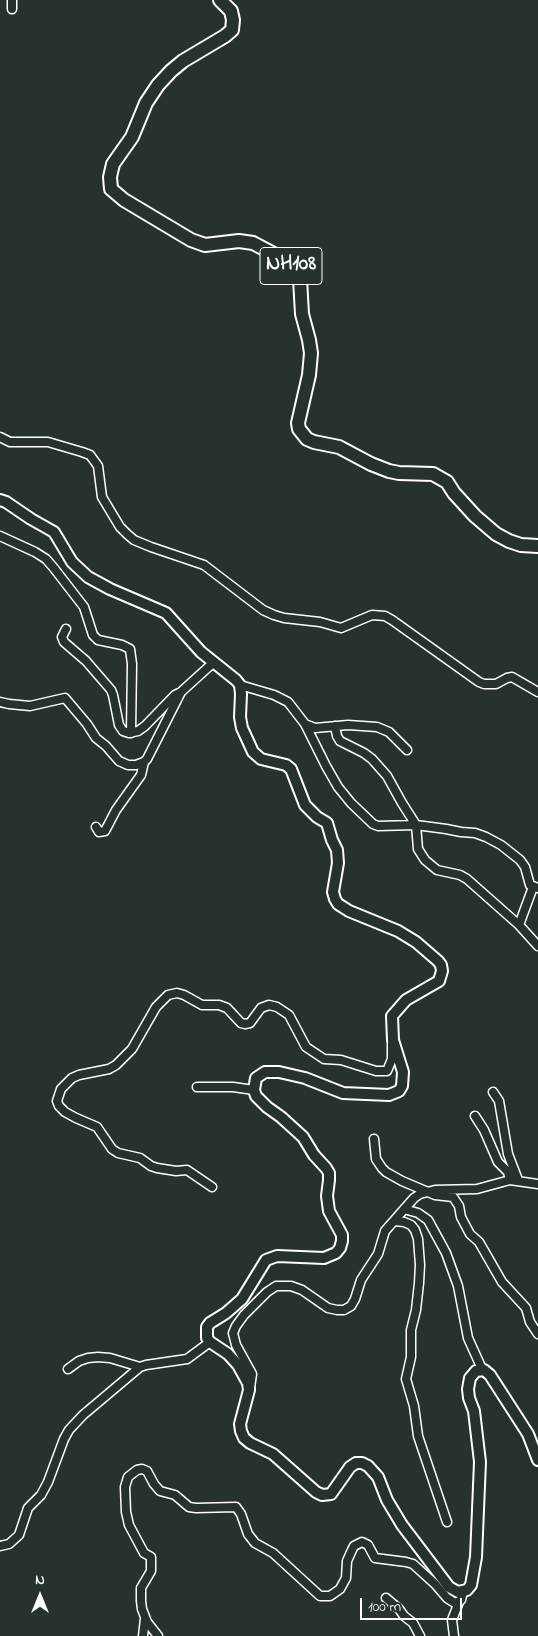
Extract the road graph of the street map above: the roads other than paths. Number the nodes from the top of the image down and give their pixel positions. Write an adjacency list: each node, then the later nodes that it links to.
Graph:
1 (12, 0): 3 (street)
2 (220, 0): 7 (highway, NH108)
3 (12, 9)
4 (0, 437): 12 (street)
5 (0, 500): 9 (street)
6 (0, 536): 16 (street)
7 (538, 546)
8 (66, 629): 16 (street)
9 (214, 662): 10 (street); 11 (street)
10 (240, 685): 14 (street); 24 (street)
11 (181, 692): 16 (street); 18 (street)
12 (538, 692)
13 (0, 702): 18 (street)
14 (305, 724): 15 (street); 19 (street)
15 (336, 726): 17 (street); 19 (street)
16 (131, 733)
17 (407, 750)
18 (144, 762): 20 (street)
19 (416, 825): 21 (street); 22 (street)
20 (96, 827)
21 (535, 888): 22 (street)
22 (519, 925): 23 (street)
23 (538, 946)
24 (392, 1040): 26 (street); 33 (street)
25 (197, 1087): 26 (street)
26 (254, 1090): 38 (street)
27 (492, 1092): 31 (street)
28 (475, 1116): 30 (street)
29 (374, 1139): 34 (street)
30 (510, 1180): 31 (street); 34 (street)
31 (518, 1180): 32 (street)
32 (538, 1184)
33 (212, 1187)
34 (427, 1191): 35 (street); 37 (street)
35 (404, 1209): 36 (street); 41 (street)
36 (395, 1221): 42 (street); 44 (street)
37 (538, 1334)
38 (210, 1342): 39 (street); 42 (street)
39 (140, 1367): 40 (street); 45 (street)
40 (68, 1369)
41 (482, 1369): 43 (street); 46 (street)
42 (249, 1390): 46 (street)
43 (538, 1460)
44 (447, 1522)
45 (0, 1546)
46 (463, 1592): 48 (street)
47 (386, 1598): 52 (street)
48 (459, 1602): 49 (street); 53 (street)
49 (145, 1616): 50 (street); 51 (street)
50 (143, 1636)
51 (158, 1636)
52 (420, 1636)
53 (454, 1636)

